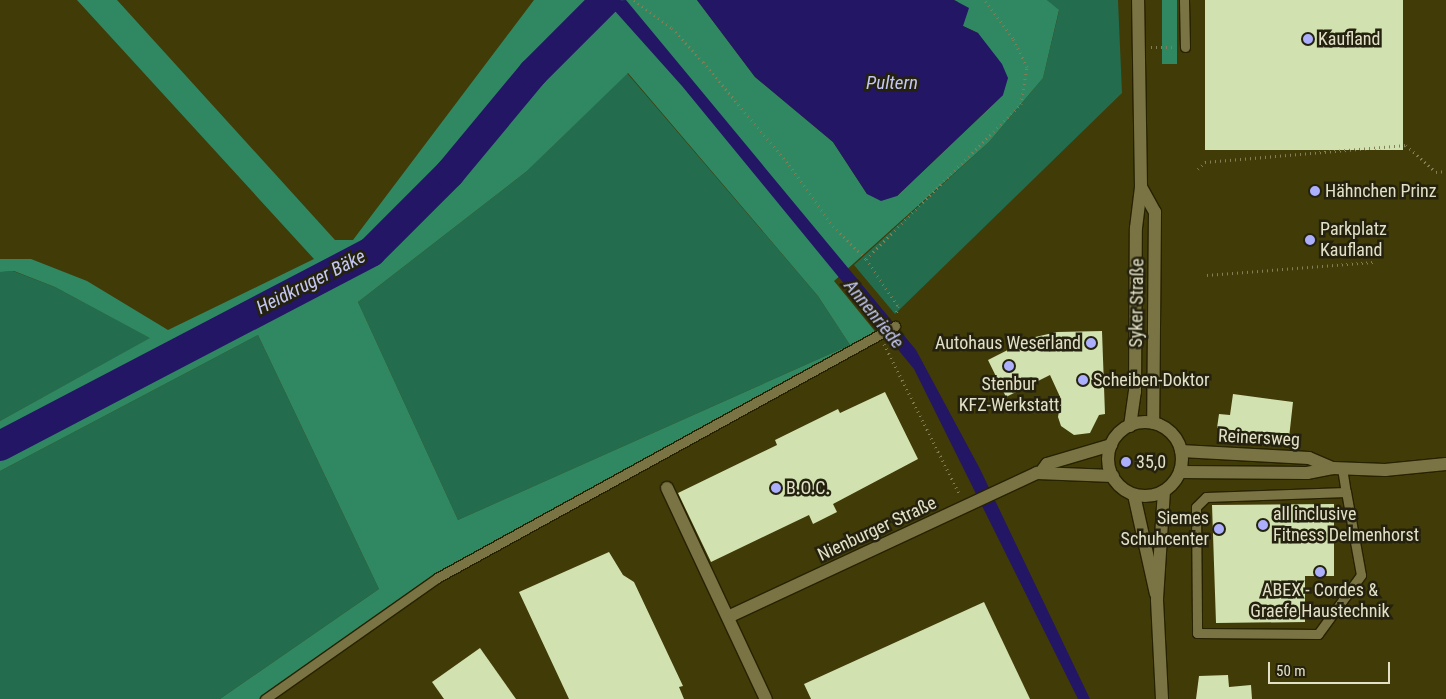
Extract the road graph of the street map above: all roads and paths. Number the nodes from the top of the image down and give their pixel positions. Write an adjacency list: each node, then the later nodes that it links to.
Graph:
1 (634, 0): 10 (path)
2 (985, 0): 10 (path)
3 (1138, 0): 5 (main road, Syker Straße)
4 (1184, 0): 6 (lane)
5 (1139, 47): 6 (path); 9 (main road, Syker Straße)
6 (1186, 47)
7 (1198, 169): 8 (path)
8 (1446, 171)
9 (1141, 187): 15 (main road, Syker Straße); 16 (main road, Syker Straße)
10 (866, 259): 13 (path)
11 (1373, 262): 12 (path)
12 (1207, 275)
13 (895, 326): 14 (lane)
14 (882, 335): 28 (path); 31 (lane)
15 (1154, 423): 16 (main road); 18 (main road)
16 (1130, 426): 17 (main road)
17 (1111, 445): 21 (main road, Nienburger Straße); 23 (main road)
18 (1181, 451): 20 (main road, Reinersweg); 22 (main road)
19 (1446, 464): 20 (main road, Reinersweg)
20 (1338, 468): 22 (main road, Reinersweg); 26 (lane)
21 (1040, 472): 23 (main road, Nienburger Straße); 28 (main road, Nienburger Straße)
22 (1180, 472): 25 (main road)
23 (1113, 476): 27 (main road)
24 (667, 488): 30 (main road)
25 (1164, 491): 27 (main road); 29 (main road)
26 (1346, 492): 26 (lane)
27 (1134, 495): 29 (main road)
28 (971, 504): 30 (main road, Nienburger Straße)
29 (1157, 599): 33 (main road)
30 (728, 617): 32 (main road)
31 (265, 699)
32 (766, 699)
33 (1162, 699)

